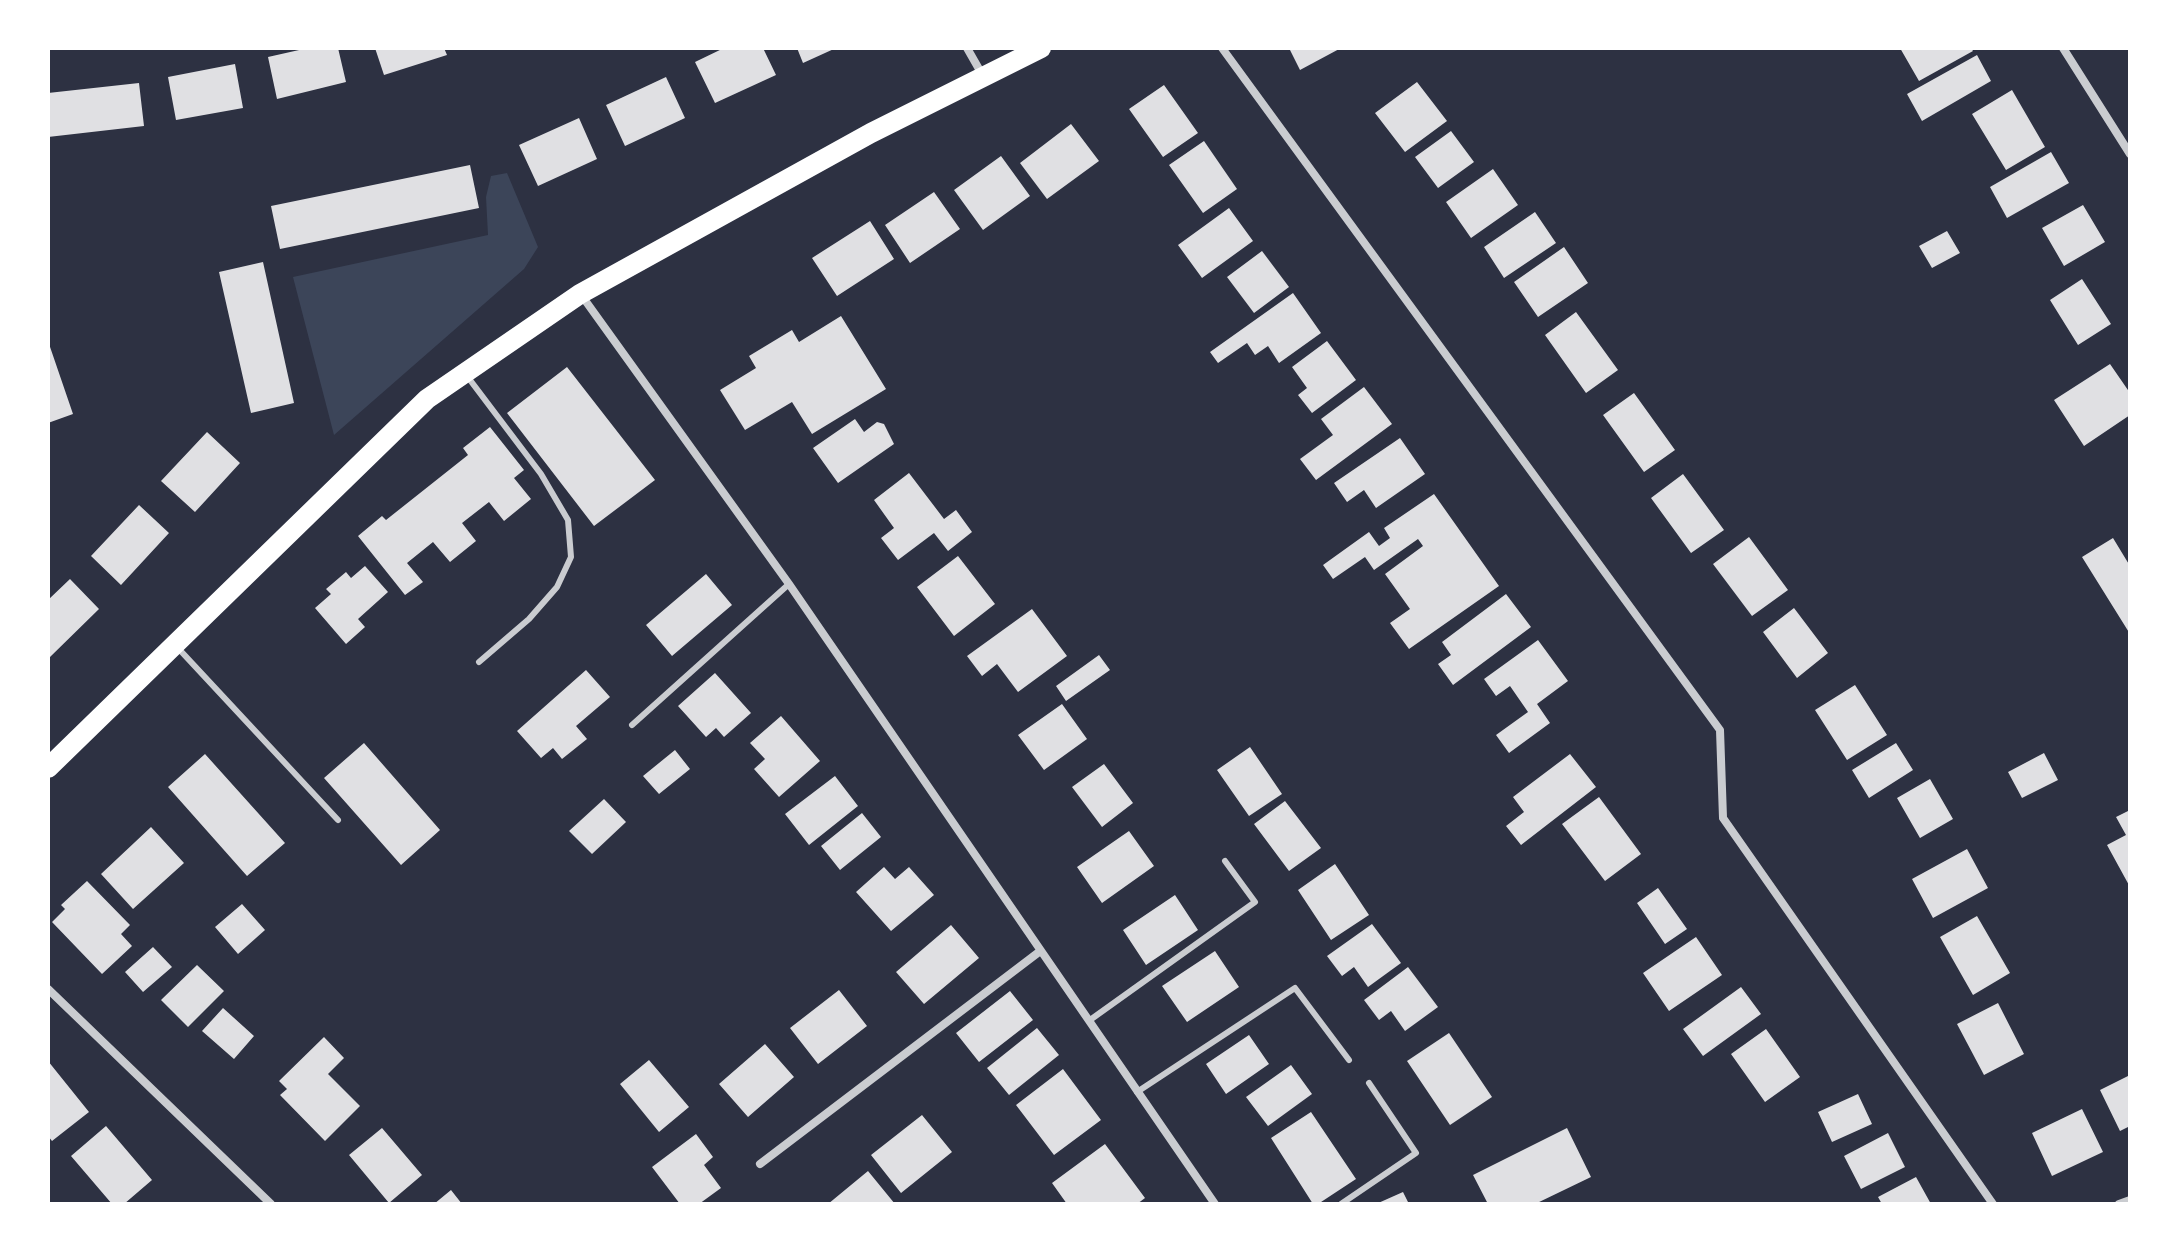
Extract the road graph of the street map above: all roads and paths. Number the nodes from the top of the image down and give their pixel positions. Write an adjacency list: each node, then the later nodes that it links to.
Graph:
1 (967, 48): 5 (street)
2 (1041, 48): 5 (main road)
3 (1222, 48): 27 (street)
4 (2063, 48): 6 (street)
5 (984, 77): 7 (main road)
6 (2130, 154)
7 (580, 294): 8 (main road); 9 (street)
8 (465, 373): 10 (main road); 11 (lane)
9 (789, 584): 12 (lane); 16 (street)
10 (175, 645): 13 (main road); 14 (lane)
11 (479, 662)
12 (632, 725)
13 (48, 768)
14 (338, 820)
15 (1225, 861): 18 (lane)
16 (1039, 952): 18 (street); 22 (street)
17 (48, 989): 24 (street)
18 (1090, 1020): 21 (street)
19 (1349, 1060): 21 (lane)
20 (1369, 1083): 26 (lane)
21 (1137, 1092): 25 (street)
22 (760, 1164)
23 (2130, 1200): 28 (street)
24 (271, 1204)
25 (1215, 1204)
26 (1341, 1204)
27 (1993, 1204)
28 (2119, 1204)

